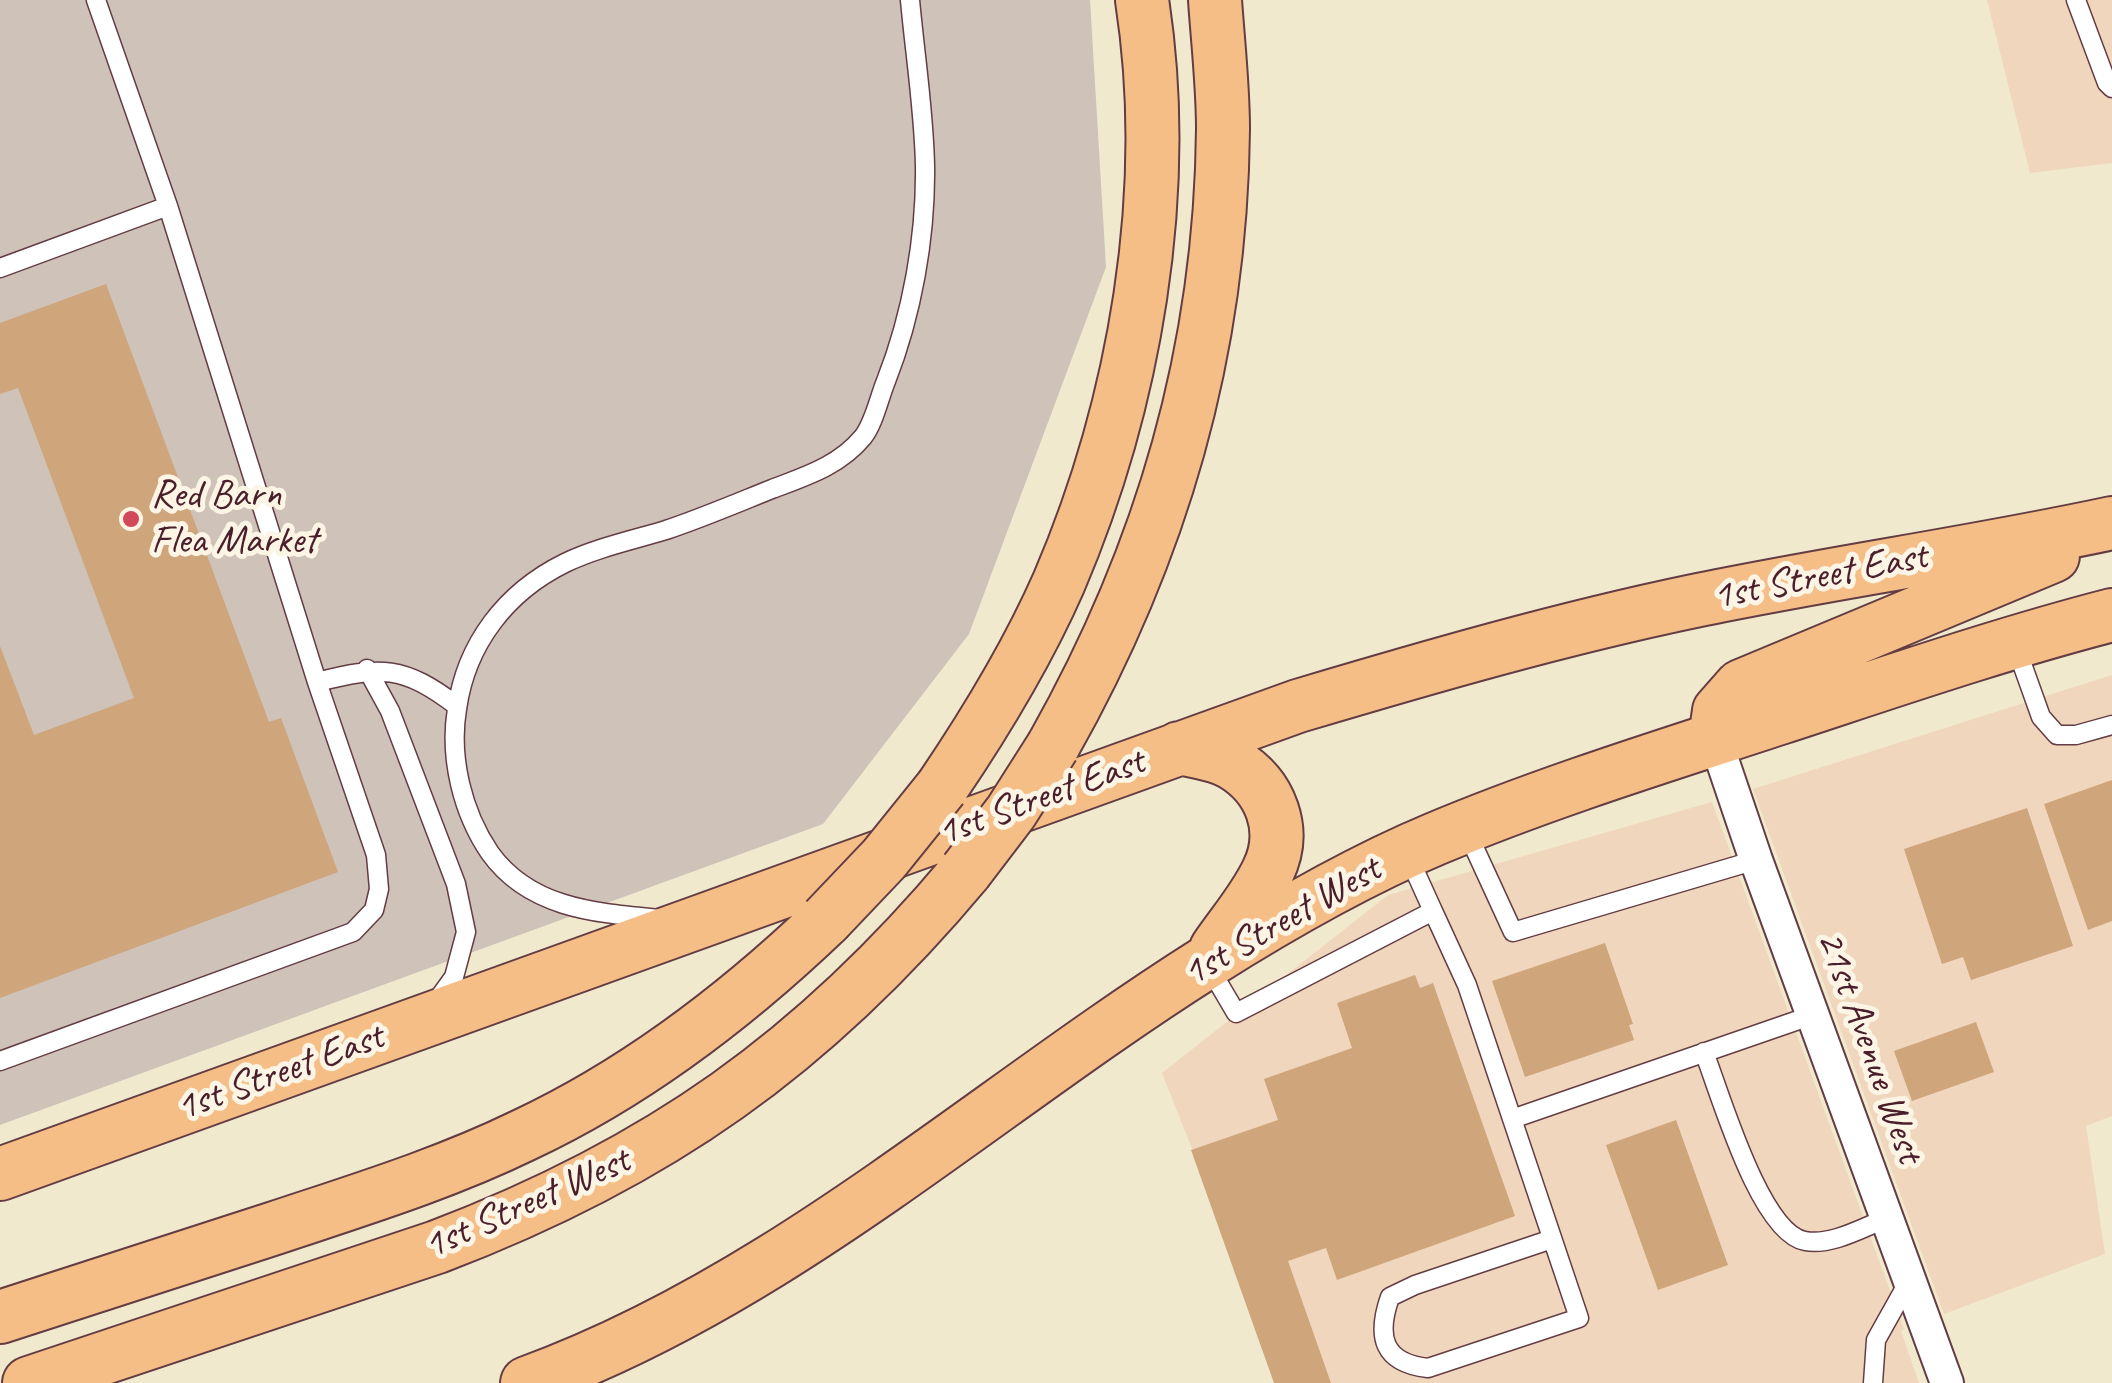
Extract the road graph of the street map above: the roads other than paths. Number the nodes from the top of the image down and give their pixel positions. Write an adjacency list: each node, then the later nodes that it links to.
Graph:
1 (96, 0): 7 (lane)
2 (910, 0): 14 (lane)
3 (1142, 0): 33 (main road, 1st Street West, bridge)
4 (1215, 0): 34 (main road, 1st Street West, bridge)
5 (2076, 0): 6 (lane)
6 (2112, 88)
7 (168, 206): 8 (lane); 13 (lane)
8 (0, 268)
9 (2109, 524): 16 (main road); 17 (main road, 1st Street East)
10 (2112, 615): 11 (main road, 1st Street West)
11 (2014, 640): 15 (lane); 16 (main road, 1st Street West)
12 (367, 669): 13 (lane); 14 (lane); 25 (lane)
13 (317, 682): 27 (lane)
14 (457, 706): 22 (lane)
15 (2112, 724)
16 (1716, 739): 18 (main road, 1st Street West); 20 (street, 21st Avenue West)
17 (1179, 748): 22 (main road, 1st Street East); 23 (main road)
18 (1464, 827): 19 (main road, 1st Street West); 20 (lane)
19 (1406, 852): 21 (lane); 23 (main road, 1st Street West)
20 (1756, 860): 24 (street, 21st Avenue West)
21 (1433, 911): 23 (lane); 28 (lane)
22 (694, 923): 25 (main road, 1st Street East)
23 (1206, 963): 35 (main road, 1st Street West)
24 (1813, 1015): 26 (lane); 30 (street, 21st Avenue West)
25 (421, 1022): 29 (main road, 1st Street East)
26 (1704, 1052): 28 (lane); 30 (lane)
27 (0, 1062)
28 (1512, 1119): 31 (lane)
29 (0, 1174)
30 (1886, 1218): 32 (street, 21st Avenue West)
31 (1552, 1239): 31 (lane)
32 (1909, 1280): 36 (lane); 37 (street, 21st Avenue West)
33 (0, 1317)
34 (29, 1383)
35 (527, 1383)
36 (1873, 1383)
37 (1947, 1383)

